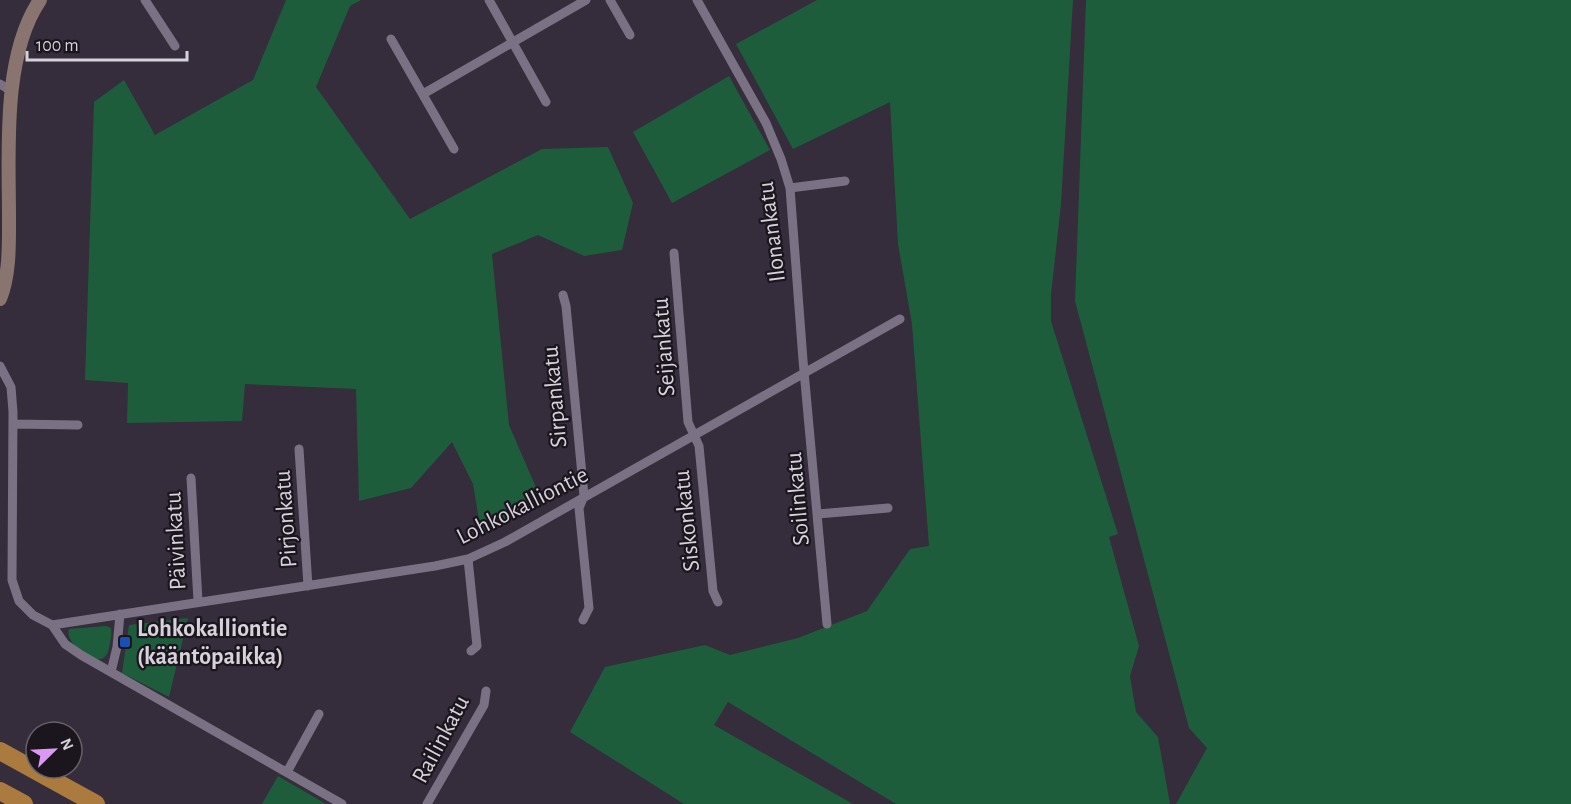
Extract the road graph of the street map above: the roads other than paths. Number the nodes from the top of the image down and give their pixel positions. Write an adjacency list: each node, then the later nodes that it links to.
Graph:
1 (40, 0): 12 (street)
2 (145, 0): 10 (street)
3 (489, 0): 9 (street)
4 (586, 0): 9 (street)
5 (610, 0): 7 (street)
6 (697, 0): 17 (street, Ilonankatu)
7 (630, 35)
8 (391, 39): 13 (street)
9 (513, 42): 13 (street); 14 (street)
10 (175, 46)
11 (0, 84): 12 (street)
12 (13, 92): 20 (street)
13 (423, 94): 15 (street)
14 (546, 102)
15 (454, 149)
16 (845, 181): 17 (street)
17 (790, 188): 23 (street, Ilonankatu)
18 (674, 253): 26 (street, Seijankatu)
19 (563, 295): 29 (street, Sirpankatu)
20 (0, 299)
21 (900, 319): 23 (street, Lohkokalliontie)
22 (0, 366): 24 (street)
23 (805, 372): 26 (street, Lohkokalliontie); 31 (street, Soilinkatu)
24 (12, 424): 25 (street); 39 (street)
25 (78, 425)
26 (695, 436): 29 (street, Lohkokalliontie); 35 (street, Siskonkatu)
27 (299, 449): 33 (street, Pirjonkatu)
28 (191, 478): 34 (street, Päivinkatu)
29 (584, 496): 32 (street, Lohkokalliontie); 37 (street, Sirpankatu)
30 (888, 508): 31 (street)
31 (818, 514): 38 (street, Soilinkatu)
32 (468, 558): 33 (street, Lohkokalliontie); 40 (street)
33 (308, 586): 34 (street, Lohkokalliontie)
34 (198, 601): 36 (street, Lohkokalliontie)
35 (718, 602)
36 (120, 615): 39 (street, Lohkokalliontie); 41 (street)
37 (583, 620)
38 (828, 624)
39 (52, 625): 41 (street)
40 (471, 651)
41 (111, 672): 45 (street)
42 (486, 691): 50 (street, Railinkatu)
43 (319, 714): 45 (street)
44 (0, 751): 48 (highway)
45 (287, 772): 49 (street)
46 (0, 791): 47 (highway)
47 (24, 804)
48 (96, 804)
49 (342, 804)
50 (427, 804)

